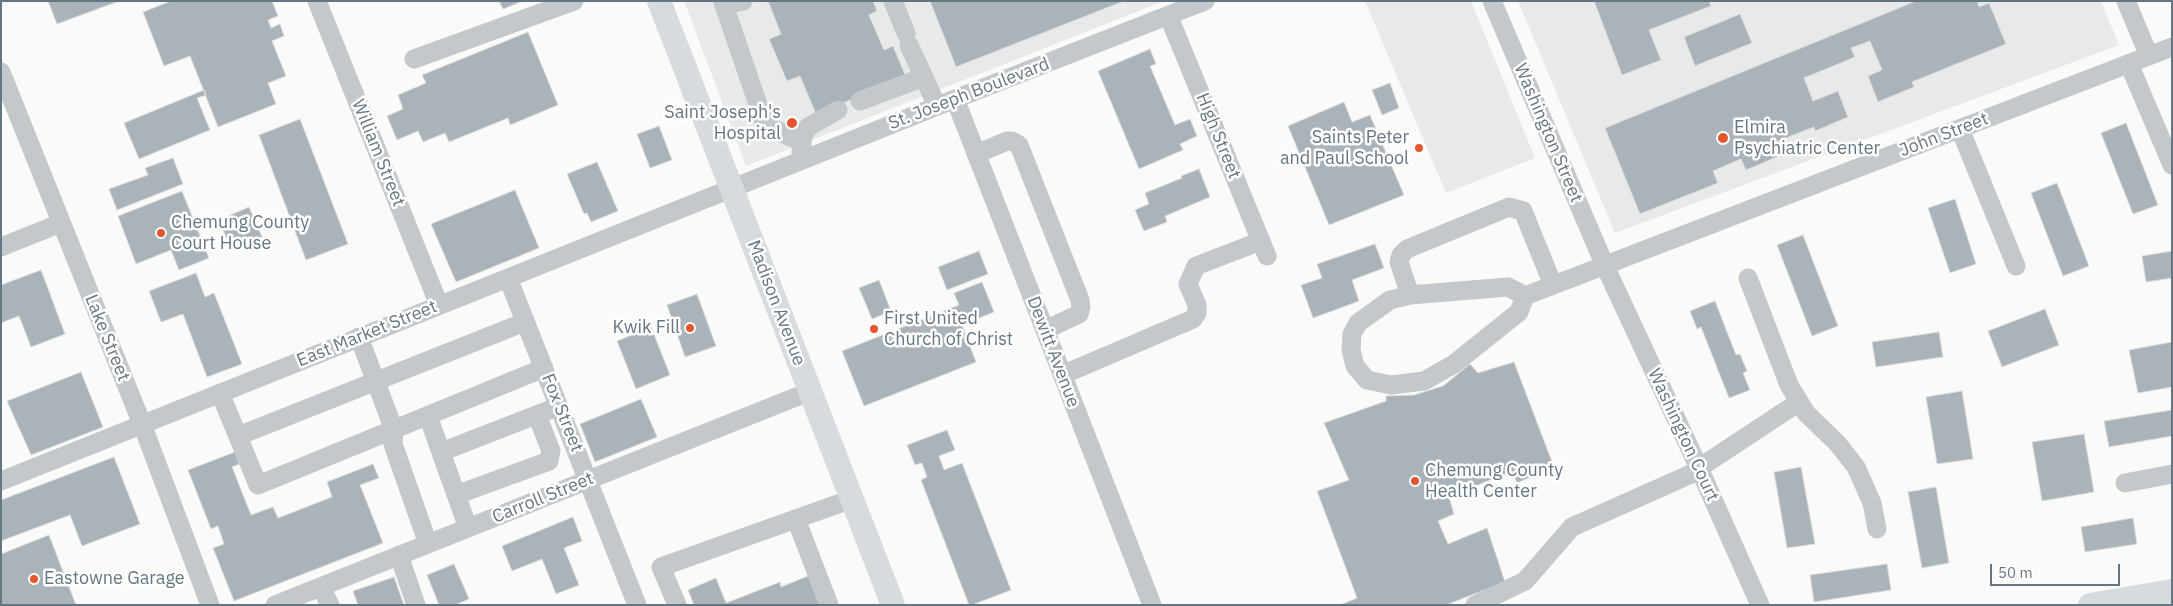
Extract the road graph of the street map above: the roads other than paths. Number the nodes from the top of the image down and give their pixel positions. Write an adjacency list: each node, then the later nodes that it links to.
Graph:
1 (318, 1): 35 (street, William Street)
2 (574, 1): 13 (street)
3 (659, 1): 25 (main road, Madison Avenue)
4 (743, 1): 8 (street)
5 (894, 1): 16 (street)
6 (1205, 1): 10 (street, St. Joseph Boulevard)
7 (1492, 1): 28 (street, Washington Street)
8 (723, 2): 22 (street)
9 (2133, 3): 12 (street)
10 (1169, 17): 17 (street, St. Joseph Boulevard); 40 (street, High Street)
11 (2172, 47): 12 (street, John Street)
12 (2149, 56): 14 (street, John Street)
13 (414, 59)
14 (2129, 64): 21 (street, John Street); 24 (street)
15 (1, 72): 26 (street, Lake Street)
16 (924, 77): 18 (street); 19 (street)
17 (954, 99): 19 (street, St. Joseph Boulevard); 23 (street, Dewitt Avenue)
18 (860, 101)
19 (937, 106): 22 (street, St. Joseph Boulevard)
20 (838, 110): 22 (street)
21 (1960, 129): 28 (street, John Street); 29 (street)
22 (802, 151): 25 (street, St. Joseph Boulevard)
23 (976, 154): 37 (street, Dewitt Avenue); 37 (street)
24 (2172, 165)
25 (732, 188): 30 (street, East Market Street); 42 (main road, Madison Avenue)
26 (61, 223): 27 (street); 48 (street, Lake Street)
27 (1, 247)
28 (1605, 266): 32 (street, John Street); 52 (street, Washington Court)
29 (2016, 266)
30 (508, 278): 35 (street, East Market Street); 36 (street, Fox Street)
31 (1748, 278): 44 (street)
32 (1553, 285): 33 (street); 34 (street, John Street)
33 (1410, 295): 34 (street); 34 (street)
34 (1525, 296)
35 (439, 305): 38 (street, East Market Street)
36 (526, 322): 39 (street, Fox Street); 41 (street)
37 (1045, 330): 40 (street, Dewitt Avenue)
38 (359, 337): 41 (street); 43 (street, East Market Street)
39 (544, 368): 45 (street, Fox Street); 47 (street)
40 (1062, 375): 74 (street, Dewitt Avenue)
41 (376, 383): 49 (street); 50 (street)
42 (811, 391): 54 (street, Carroll Street); 58 (main road, Madison Avenue)
43 (220, 393): 48 (street, East Market Street); 50 (street)
44 (1799, 402): 52 (street); 61 (street)
45 (559, 406): 46 (street); 54 (street, Fox Street)
46 (537, 414): 51 (street); 57 (street)
47 (428, 416): 49 (street); 51 (street)
48 (142, 424): 55 (street, East Market Street); 66 (street, Lake Street)
49 (394, 430): 50 (street); 62 (street)
50 (238, 436)
51 (441, 452): 57 (street)
52 (1700, 469): 75 (street); 76 (street, Washington Court)
53 (2172, 474): 56 (street)
54 (588, 480): 60 (street, Carroll Street); 70 (street, Fox Street)
55 (1, 481)
56 (2125, 483)
57 (456, 495): 60 (street)
58 (852, 500): 59 (street); 73 (main road, Madison Avenue)
59 (796, 519): 71 (street); 72 (street)
60 (468, 528): 62 (street, Carroll Street)
61 (1876, 529)
62 (428, 544): 63 (street, Carroll Street)
63 (399, 555): 64 (street, Carroll Street); 69 (street)
64 (321, 587): 67 (street, Carroll Street); 68 (street)
65 (2172, 591): 77 (main road)
66 (210, 605)
67 (275, 605)
68 (330, 605)
69 (416, 605)
70 (637, 605)
71 (677, 605)
72 (829, 605)
73 (893, 605)
74 (1152, 605)
75 (1475, 605)
76 (1760, 605)
77 (2090, 605)

